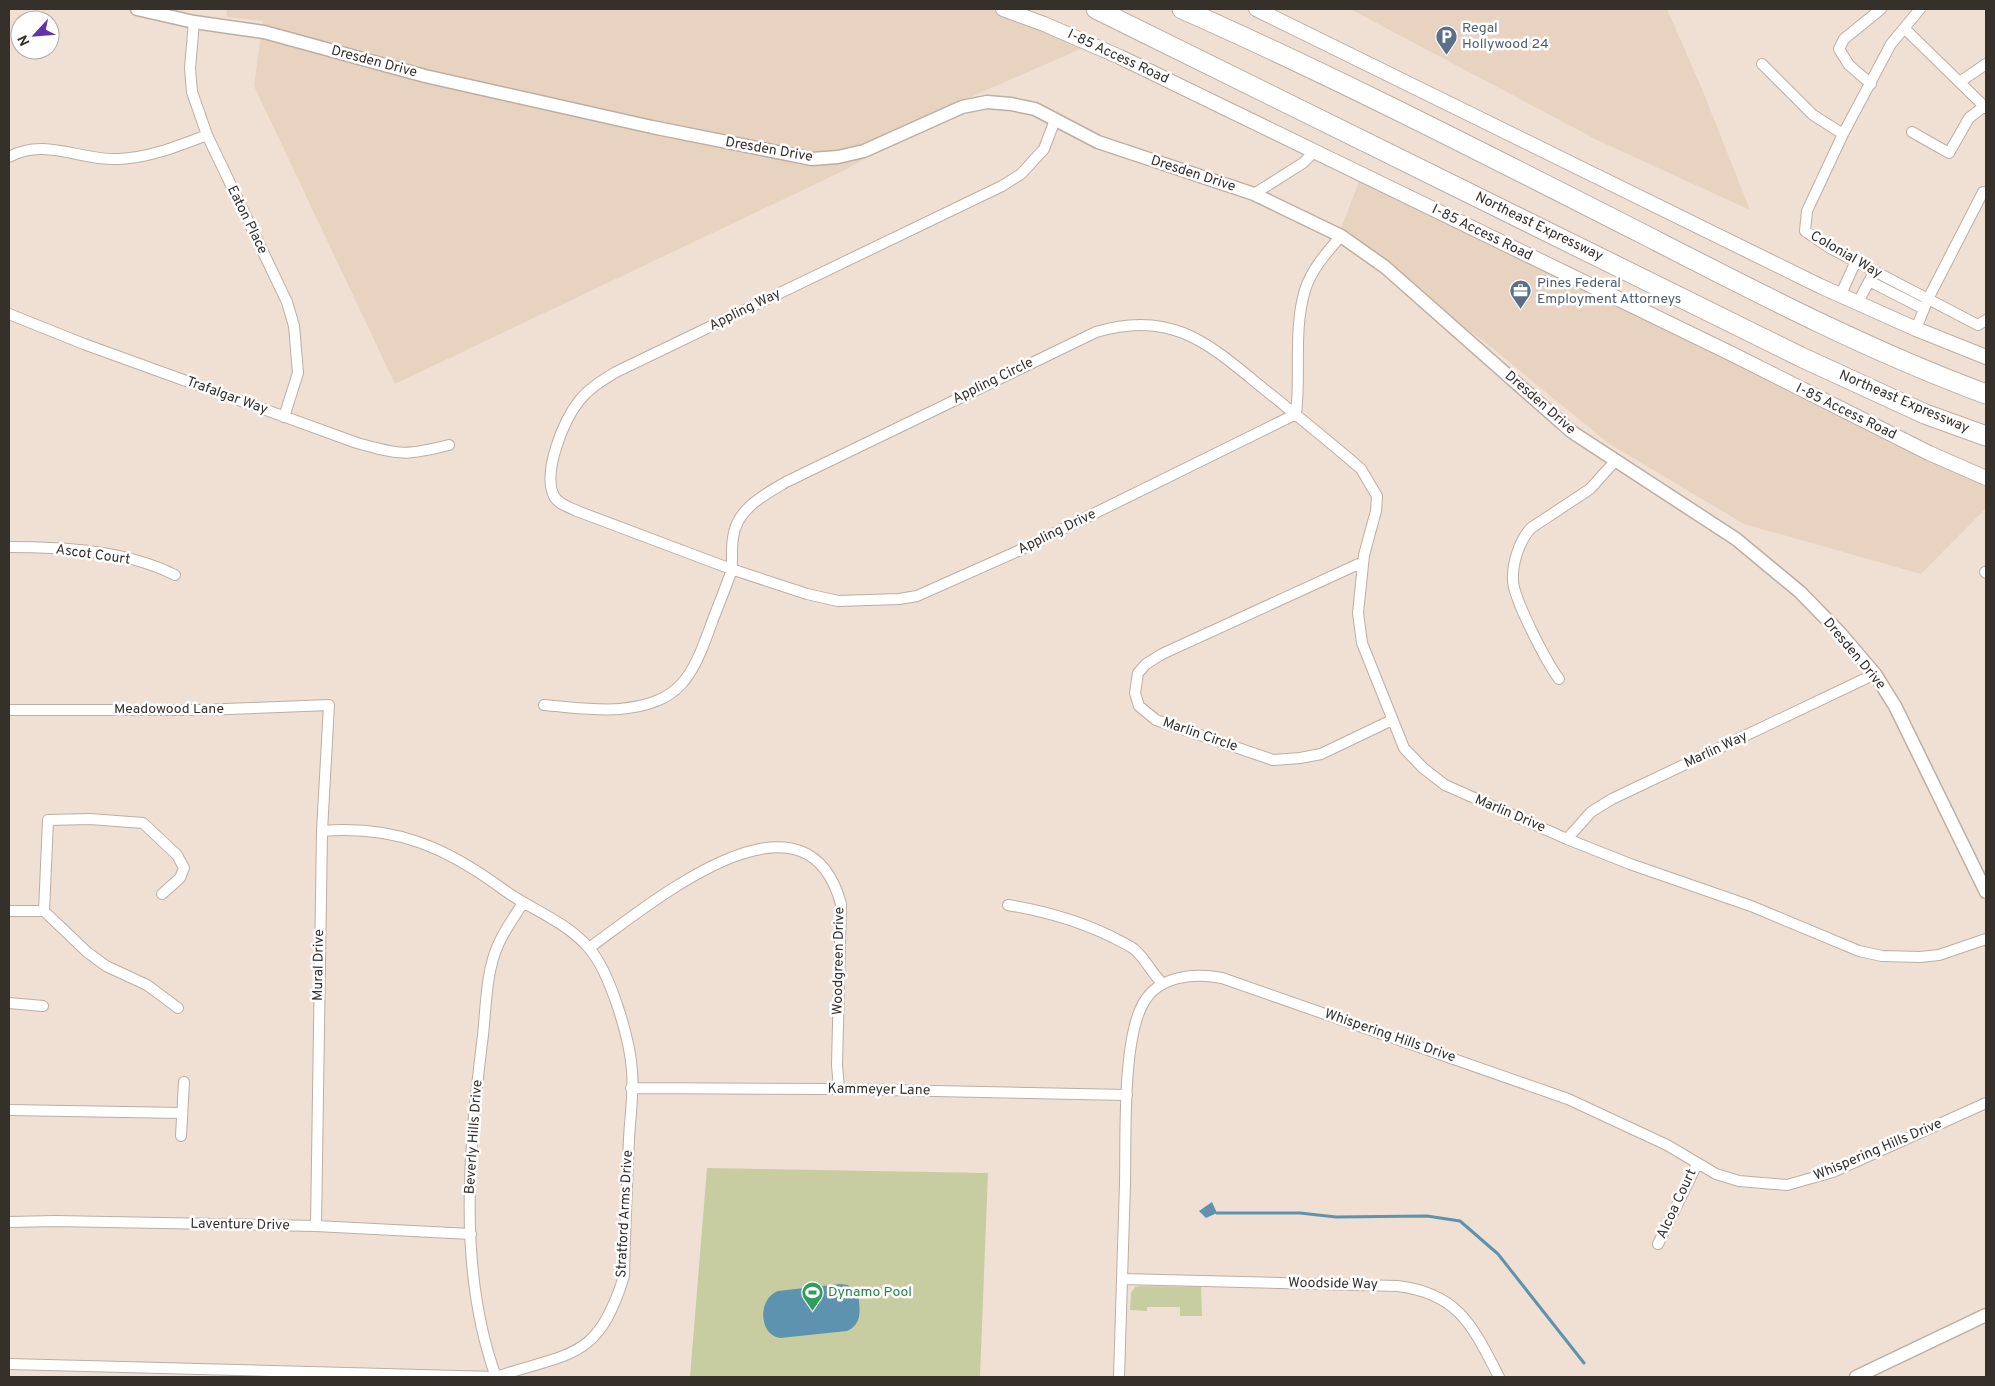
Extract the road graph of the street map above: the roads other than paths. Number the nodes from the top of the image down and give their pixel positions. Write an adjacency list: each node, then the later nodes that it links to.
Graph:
1 (137, 9): 8 (street, Dresden Drive)
2 (1003, 9): 19 (main road, I-85 Access Road)
3 (1096, 9): 37 (highway, Northeast Expressway)
4 (1182, 9): 34 (highway)
5 (1256, 9): 27 (main road)
6 (1881, 9): 13 (street)
7 (1920, 9): 9 (street, Colonial Way)
8 (194, 22): 15 (street, Dresden Drive); 18 (street, Eaton Place)
9 (1905, 29): 12 (street); 13 (street, Colonial Way)
10 (1762, 64): 17 (street)
11 (1986, 64): 12 (street)
12 (1961, 81): 14 (street)
13 (1871, 84): 17 (street, Colonial Way)
14 (1985, 106): 16 (street)
15 (1055, 120): 21 (street, Dresden Drive); 41 (street, Appling Way)
16 (1912, 132)
17 (1843, 134): 24 (street, Colonial Way)
18 (207, 135): 20 (street); 36 (street, Eaton Place)
19 (1315, 151): 21 (street); 40 (main road, I-85 Access Road)
20 (9, 157)
21 (1254, 194): 23 (street, Dresden Drive)
22 (1986, 194): 29 (street)
23 (1342, 236): 35 (street); 39 (street, Dresden Drive)
24 (1856, 262): 25 (street, Colonial Way); 27 (street)
25 (1874, 271): 26 (street); 29 (street, Colonial Way)
26 (1869, 281): 28 (street); 29 (street, Colonial Way)
27 (1841, 294): 28 (main road)
28 (1858, 302): 32 (main road)
29 (1926, 304): 31 (street, Colonial Way); 32 (street)
30 (9, 314): 36 (street, Trafalgar Way)
31 (1986, 320)
32 (1916, 329): 33 (main road)
33 (1986, 357)
34 (1986, 394)
35 (1296, 414): 43 (street, Marlin Drive); 44 (street, Appling Drive); 44 (street, Appling Circle)
36 (284, 417): 38 (street, Trafalgar Way)
37 (1986, 436)
38 (449, 445)
39 (1616, 460): 46 (street, Dresden Drive); 47 (street)
40 (1986, 478)
41 (626, 529): 44 (street, Appling Drive)
42 (9, 547): 45 (street, Ascot Court)
43 (1364, 562): 51 (street, Marlin Drive); 51 (street, Marlin Circle)
44 (732, 569): 49 (street)
45 (175, 575)
46 (1874, 674): 53 (street, Marlin Way); 54 (street, Dresden Drive)
47 (1559, 679)
48 (329, 705): 50 (street, Meadowood Lane); 52 (street, Mural Drive)
49 (544, 706)
50 (9, 710)
51 (1392, 720): 53 (street, Marlin Drive)
52 (322, 831): 56 (street, Stratford Arms Drive); 76 (street, Mural Drive)
53 (1567, 839): 60 (street, Marlin Drive)
54 (1986, 892)
55 (162, 894): 59 (street)
56 (522, 903): 61 (street, Stratford Arms Drive); 77 (street, Beverly Hills Drive)
57 (1008, 905): 62 (street)
58 (9, 911): 59 (street)
59 (44, 911): 65 (street)
60 (1986, 939)
61 (589, 948): 67 (street, Stratford Arms Drive); 68 (street, Woodgreen Drive)
62 (1164, 984): 69 (street, Whispering Hills Drive); 74 (street, Whispering Hills Drive)
63 (9, 1003): 64 (street)
64 (43, 1006)
65 (178, 1008)
66 (184, 1082): 72 (street)
67 (631, 1088): 68 (street, Kammeyer Lane); 82 (street, Stratford Arms Drive)
68 (839, 1089): 69 (street, Kammeyer Lane)
69 (1127, 1095): 79 (street, Whispering Hills Drive)
70 (1986, 1103): 74 (street, Whispering Hills Drive)
71 (9, 1110): 72 (street)
72 (182, 1113): 73 (street)
73 (181, 1136)
74 (1697, 1164): 78 (street, Alcoa Court)
75 (9, 1222): 76 (street, Laventure Drive)
76 (316, 1226): 77 (street, Laventure Drive)
77 (471, 1234): 82 (street, Beverly Hills Drive)
78 (1658, 1244)
79 (1122, 1279): 83 (street, Whispering Hills Drive); 84 (street, Woodside Way)
80 (1986, 1315): 85 (street)
81 (9, 1364): 82 (street, Stratford Arms Drive)
82 (496, 1377)
83 (1119, 1377)
84 (1499, 1377)
85 (1856, 1377)

